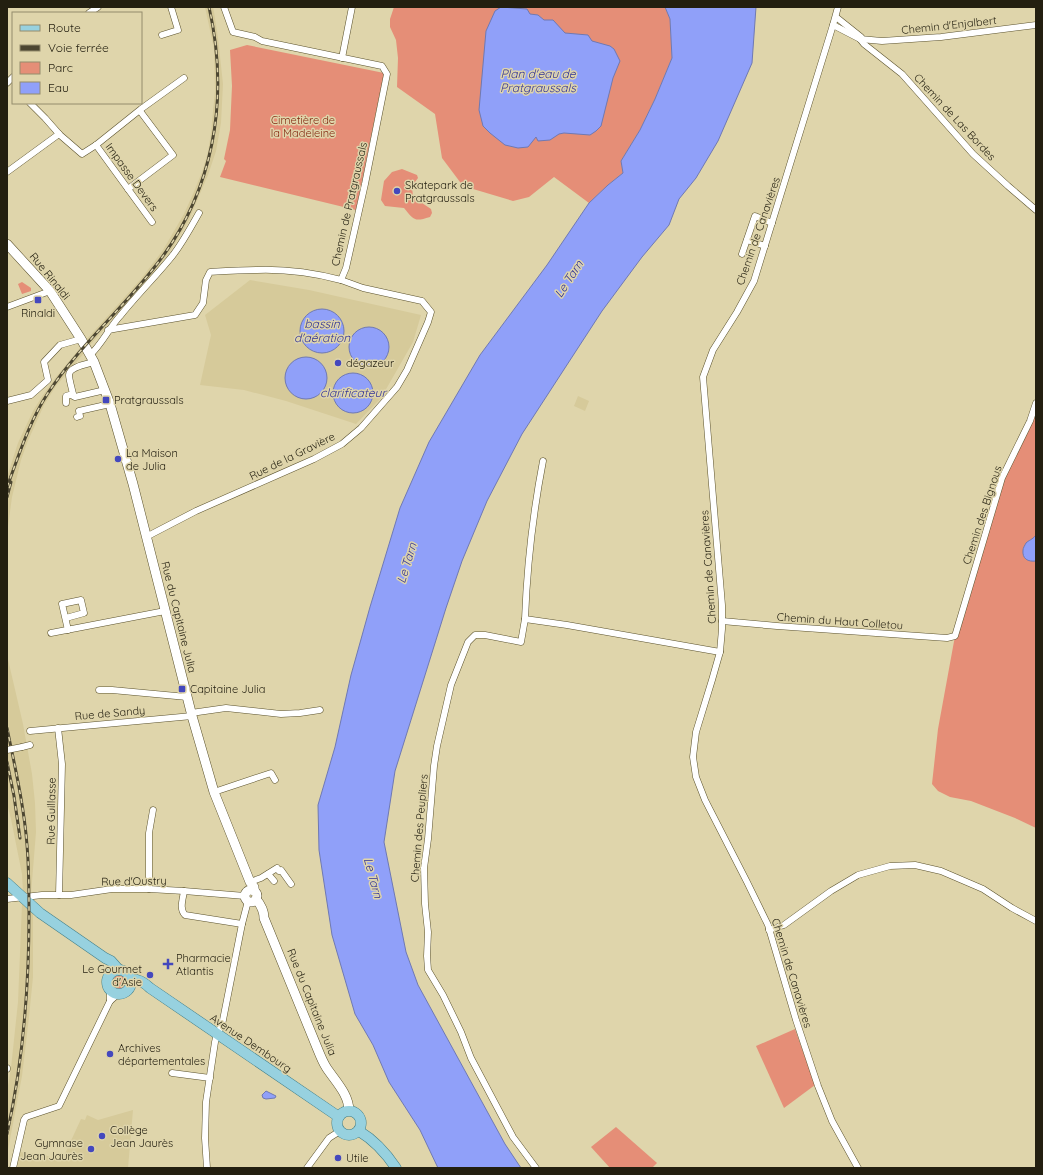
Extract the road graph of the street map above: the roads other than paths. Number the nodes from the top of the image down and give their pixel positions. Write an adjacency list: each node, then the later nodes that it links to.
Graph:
1 (171, 7): 8 (street)
2 (224, 7): 10 (street, Chemin de Pratgraussals)
3 (352, 7): 10 (street)
4 (838, 7): 5 (street, Chemin de Canavières)
5 (836, 17): 6 (street, Chemin de Canavières); 9 (street)
6 (833, 25): 9 (street, Chemin d'Enjalbert); 21 (street, Chemin de Canavières)
7 (1036, 25): 9 (street, Chemin d'Enjalbert)
8 (162, 35)
9 (862, 39): 18 (street, Chemin de Las Bordes)
10 (342, 58): 26 (street, Chemin de Pratgraussals)
11 (184, 78): 13 (street)
12 (31, 104): 14 (street)
13 (140, 111): 15 (street); 17 (street)
14 (59, 134): 15 (street); 16 (street)
15 (96, 145): 17 (street, Impasse Devers)
16 (7, 172)
17 (128, 189): 20 (street, Impasse Devers)
18 (1036, 210)
19 (199, 213): 29 (street)
20 (152, 222)
21 (772, 222): 22 (street); 24 (street, Chemin de Canavières)
22 (747, 240): 24 (street); 25 (street)
23 (7, 244): 27 (street, Rue Rinaldi)
24 (765, 246): 44 (street, Chemin de Canavières)
25 (742, 254)
26 (341, 280): 29 (street, Chemin de Pratgraussals); 40 (street, Rue de la Gravière)
27 (50, 291): 28 (street); 30 (street, Rue Rinaldi)
28 (7, 308)
29 (108, 330): 31 (street)
30 (83, 343): 31 (street, Rue du Capitaine Julia); 34 (street)
31 (92, 359): 32 (street, Rue du Capitaine Julia); 33 (street)
32 (105, 390): 33 (street); 37 (street, Rue du Capitaine Julia)
33 (73, 394): 35 (street)
34 (7, 401)
35 (66, 403)
36 (1036, 403): 47 (street, Chemin des Bignous)
37 (110, 404): 38 (street); 40 (street, Rue du Capitaine Julia)
38 (77, 417)
39 (542, 461): 43 (street, Chemin des Peupliers)
40 (146, 537): 41 (street, Rue du Capitaine Julia)
41 (165, 611): 45 (street); 50 (street, Rue du Capitaine Julia)
42 (66, 618): 45 (street)
43 (525, 619): 48 (street); 87 (street, Chemin des Peupliers)
44 (722, 621): 47 (street, Chemin du Haut Colletou); 48 (street, Chemin de Canavières)
45 (68, 630): 46 (street)
46 (51, 633)
47 (955, 636)
48 (720, 652): 72 (street, Chemin de Canavières)
49 (98, 690): 50 (street)
50 (187, 697): 52 (street, Rue du Capitaine Julia)
51 (320, 710): 52 (street, Rue de Sandy)
52 (192, 714): 53 (street, Rue de Sandy); 58 (street, Rue du Capitaine Julia)
53 (58, 728): 54 (street, Rue de Sandy); 66 (street, Rue Guillasse)
54 (30, 730)
55 (30, 745): 56 (street, bridge)
56 (7, 750)
57 (275, 780): 58 (street)
58 (214, 792): 67 (street, Rue du Capitaine Julia)
59 (153, 810): 64 (street)
60 (268, 874): 61 (street); 63 (street); 67 (street)
61 (274, 881)
62 (7, 883): 68 (main road)
63 (291, 884)
64 (149, 889): 65 (street, Rue d'Oustry); 66 (street, Rue d'Oustry)
65 (184, 891): 67 (street, Rue d'Oustry); 71 (street)
66 (59, 895): 68 (street, Rue d'Oustry)
67 (251, 895): 71 (street); 79 (street, Rue du Capitaine Julia)
68 (23, 898): 69 (street, Rue d'Oustry); 73 (main road)
69 (7, 899)
70 (1036, 921): 72 (street)
71 (242, 924): 76 (street)
72 (769, 930): 88 (street, Chemin de Canavières)
73 (115, 972): 74 (main road); 75 (main road)
74 (130, 983): 75 (main road); 76 (main road, Avenue Dembourg)
75 (113, 995): 83 (street)
76 (217, 1034): 78 (street); 80 (main road, Avenue Dembourg)
77 (172, 1073): 78 (street)
78 (210, 1078): 84 (street)
79 (349, 1111): 80 (main road); 81 (main road)
80 (339, 1117): 82 (main road)
81 (360, 1130): 82 (main road); 86 (main road)
82 (340, 1131): 85 (street)
83 (13, 1168)
84 (207, 1168)
85 (307, 1168)
86 (396, 1168)
87 (536, 1168)
88 (858, 1168)

